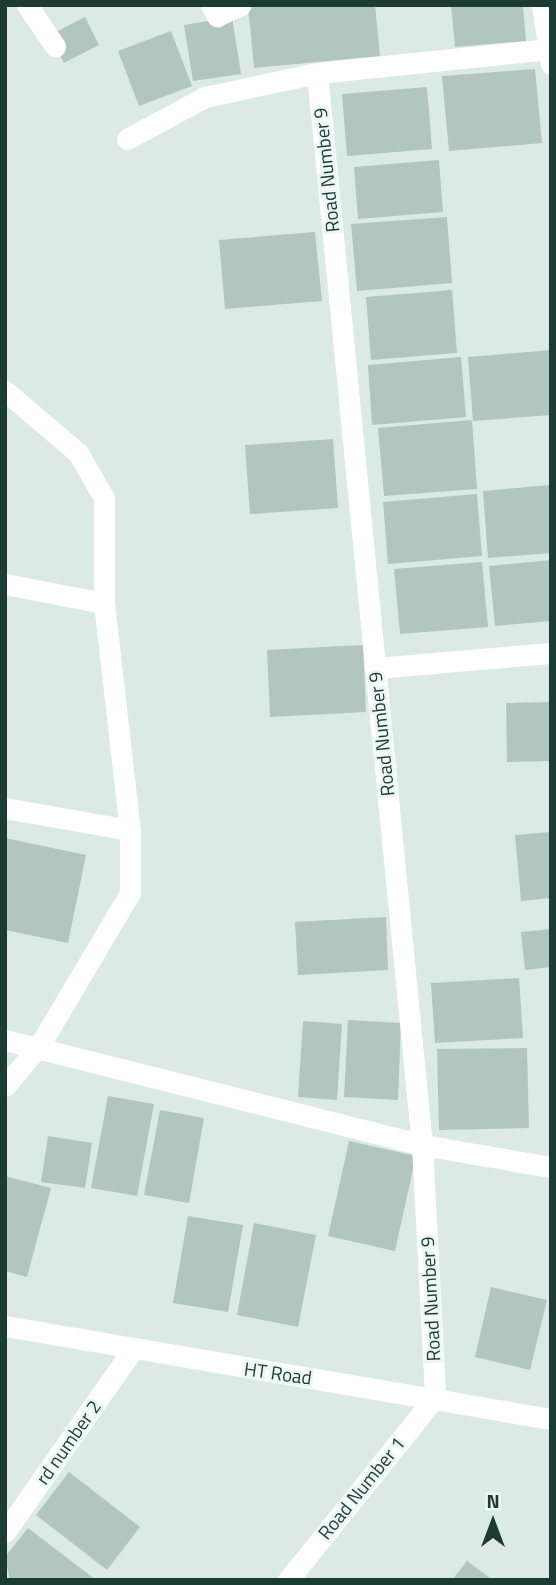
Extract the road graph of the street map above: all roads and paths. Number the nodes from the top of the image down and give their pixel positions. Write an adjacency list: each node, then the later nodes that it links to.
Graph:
1 (27, 5): 5 (street)
2 (211, 5): 3 (street)
3 (241, 5)
4 (542, 5): 6 (street)
5 (54, 46)
6 (550, 54): 7 (street)
7 (317, 73): 8 (street); 13 (street, Road Number 9)
8 (127, 139)
9 (5, 391): 11 (street)
10 (5, 584): 11 (street)
11 (104, 603): 15 (street)
12 (551, 653): 13 (street)
13 (375, 668): 19 (street, Road Number 9)
14 (5, 807): 15 (street)
15 (130, 830): 17 (street)
16 (5, 1040): 17 (street)
17 (39, 1046): 18 (street); 19 (street)
18 (5, 1087)
19 (422, 1145): 20 (street); 23 (street, Road Number 9)
20 (551, 1167)
21 (5, 1326): 22 (street, HT Road)
22 (131, 1352): 23 (street, HT Road); 25 (street, rd number 2)
23 (435, 1397): 24 (street, HT Road); 26 (street, Road Number 1)
24 (551, 1419)
25 (5, 1532)
26 (288, 1580)

